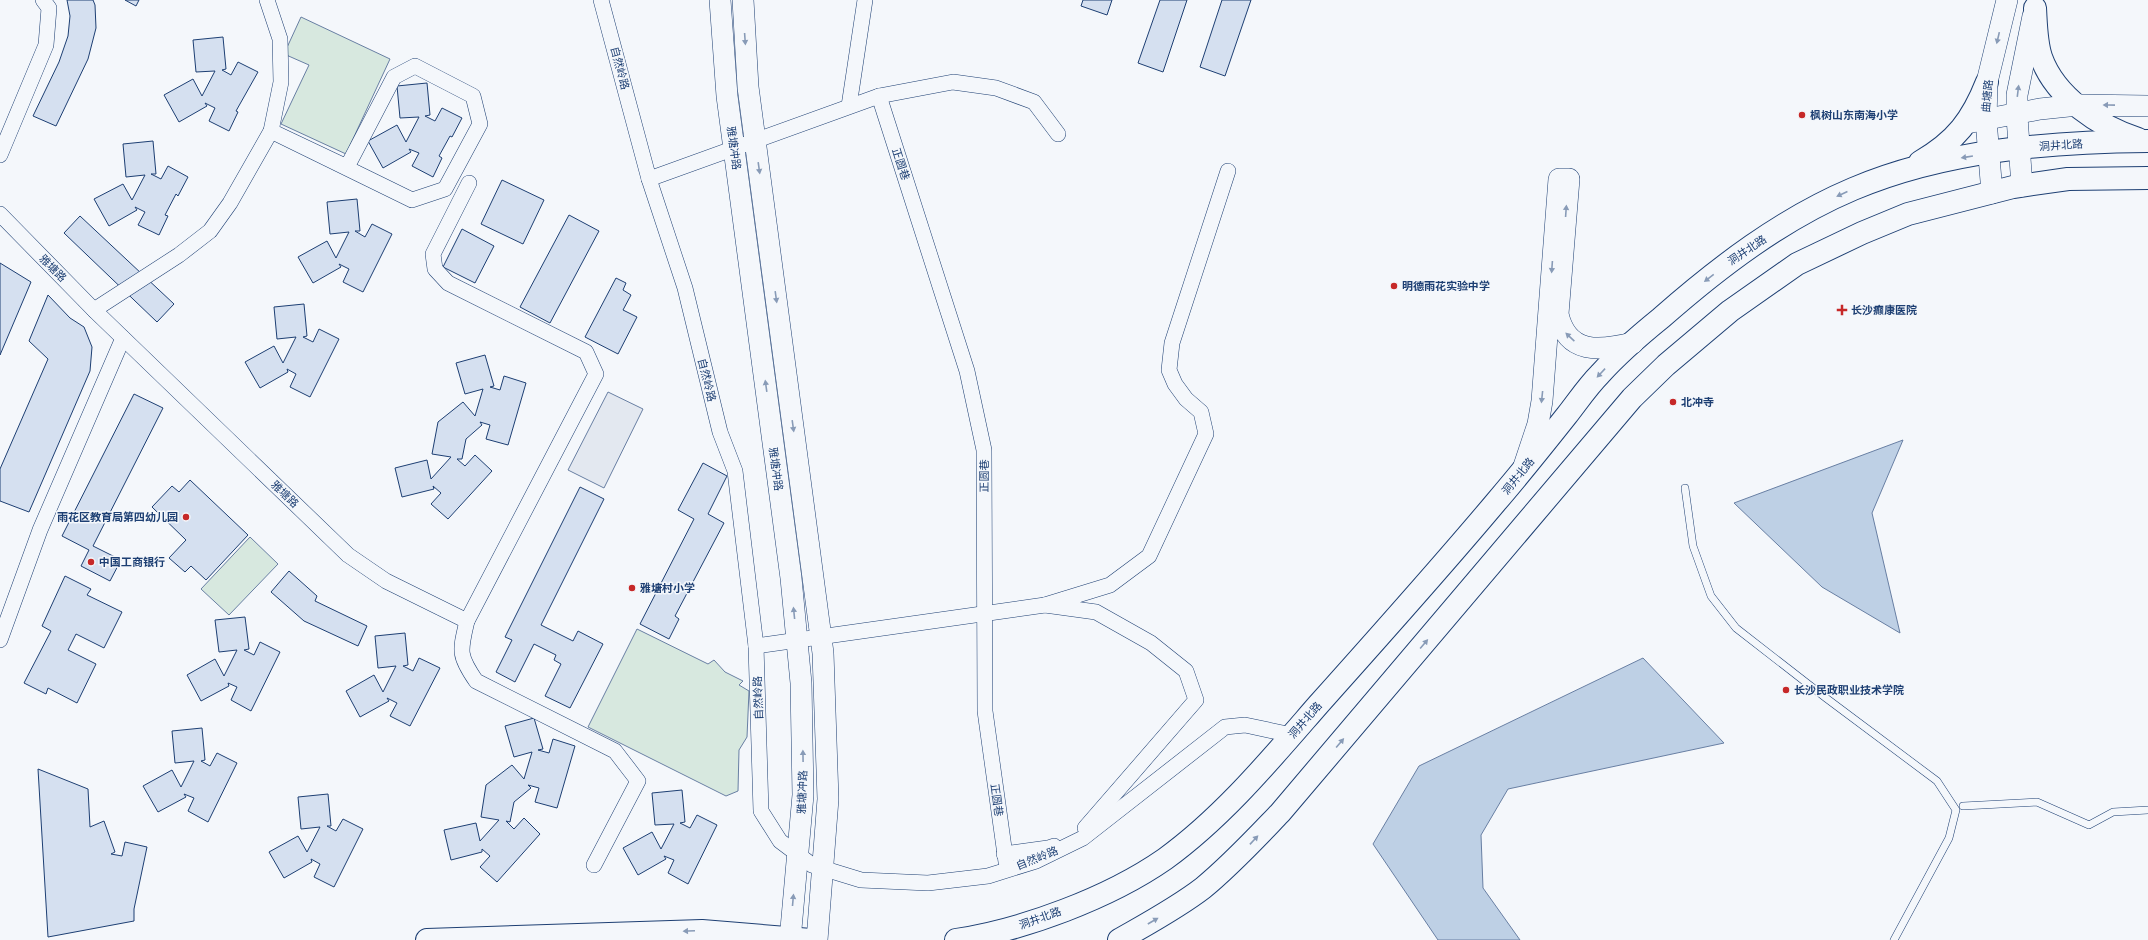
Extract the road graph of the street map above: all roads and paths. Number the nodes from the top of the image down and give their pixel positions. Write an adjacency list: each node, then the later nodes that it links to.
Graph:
1 (43, 0): 23 (street)
2 (267, 0): 16 (street)
3 (601, 0): 28 (street, 自然岭路)
4 (720, 0): 20 (street, 雅塘冲路)
5 (743, 0): 18 (street, 雅塘冲路, one-way to 18)
6 (865, 0): 12 (street)
7 (2007, 0): 9 (street, 曲塘路, one-way to 9)
8 (2036, 4): 11 (main road); 14 (street, one-way to 8)
9 (1987, 82): 15 (main road)
10 (879, 96): 12 (street); 17 (street); 39 (street, 正圆巷)
11 (2078, 105): 13 (street, one-way to 11); 14 (street); 19 (main road)
12 (849, 106): 18 (street)
13 (2148, 106)
14 (2016, 114): 15 (street); 21 (street)
15 (1976, 121): 22 (street, 曲塘路); 26 (main road)
16 (271, 131): 24 (street); 33 (street)
17 (1058, 134)
18 (756, 140): 20 (street); 41 (street, 雅塘冲路, one-way to 41)
19 (2146, 141): 21 (main road, 洞井北路)
20 (734, 148): 28 (street); 43 (street, 雅塘冲路, one-way to 20)
21 (2019, 149): 22 (main road, 洞井北路); 30 (street)
22 (1989, 153): 26 (main road, 洞井北路, one-way to 26); 31 (street, 曲塘路)
23 (0, 155)
24 (347, 167): 24 (street)
25 (1228, 171): 38 (street)
26 (1902, 172): 35 (main road, 洞井北路, one-way to 35)
27 (2146, 178): 30 (main road)
28 (649, 179): 44 (street, 自然岭路)
29 (470, 183): 40 (street)
30 (2022, 186): 31 (main road)
31 (1992, 193): 60 (main road, one-way to 31)
32 (0, 214): 33 (street, 雅塘路)
33 (94, 310): 34 (street, 雅塘路)
34 (123, 338): 40 (street, 雅塘路); 42 (street)
35 (1633, 343): 36 (main road, 洞井北路, one-way to 36); 36 (street, one-way to 36)
36 (1518, 477): 45 (main road, 洞井北路)
37 (1685, 488): 61 (lane)
38 (1045, 605): 39 (street); 49 (street)
39 (985, 613): 41 (street); 49 (street, 正圆巷)
40 (467, 621): 50 (street)
41 (821, 636): 43 (street); 51 (street, 雅塘冲路)
42 (0, 640)
43 (797, 640): 44 (street); 48 (street, 雅塘冲路, one-way to 43)
44 (756, 646): 48 (street, 自然岭路)
45 (1292, 735): 52 (street, 自然岭路); 59 (main road, 洞井北路)
46 (1963, 806): 47 (lane)
47 (2148, 810)
48 (798, 854): 51 (street, 自然岭路); 54 (street, 雅塘冲路, one-way to 48)
49 (1004, 854): 52 (street, 正圆巷)
50 (594, 865)
51 (822, 868): 52 (street, 自然岭路); 58 (street, 雅塘冲路)
52 (1007, 870)
53 (745, 935): 54 (main road); 55 (main road, one-way to 55); 56 (street)
54 (790, 939): 57 (main road)
55 (427, 940)
56 (714, 940)
57 (811, 940)
58 (817, 940)
59 (956, 940)
60 (1119, 940)
61 (1894, 940)

